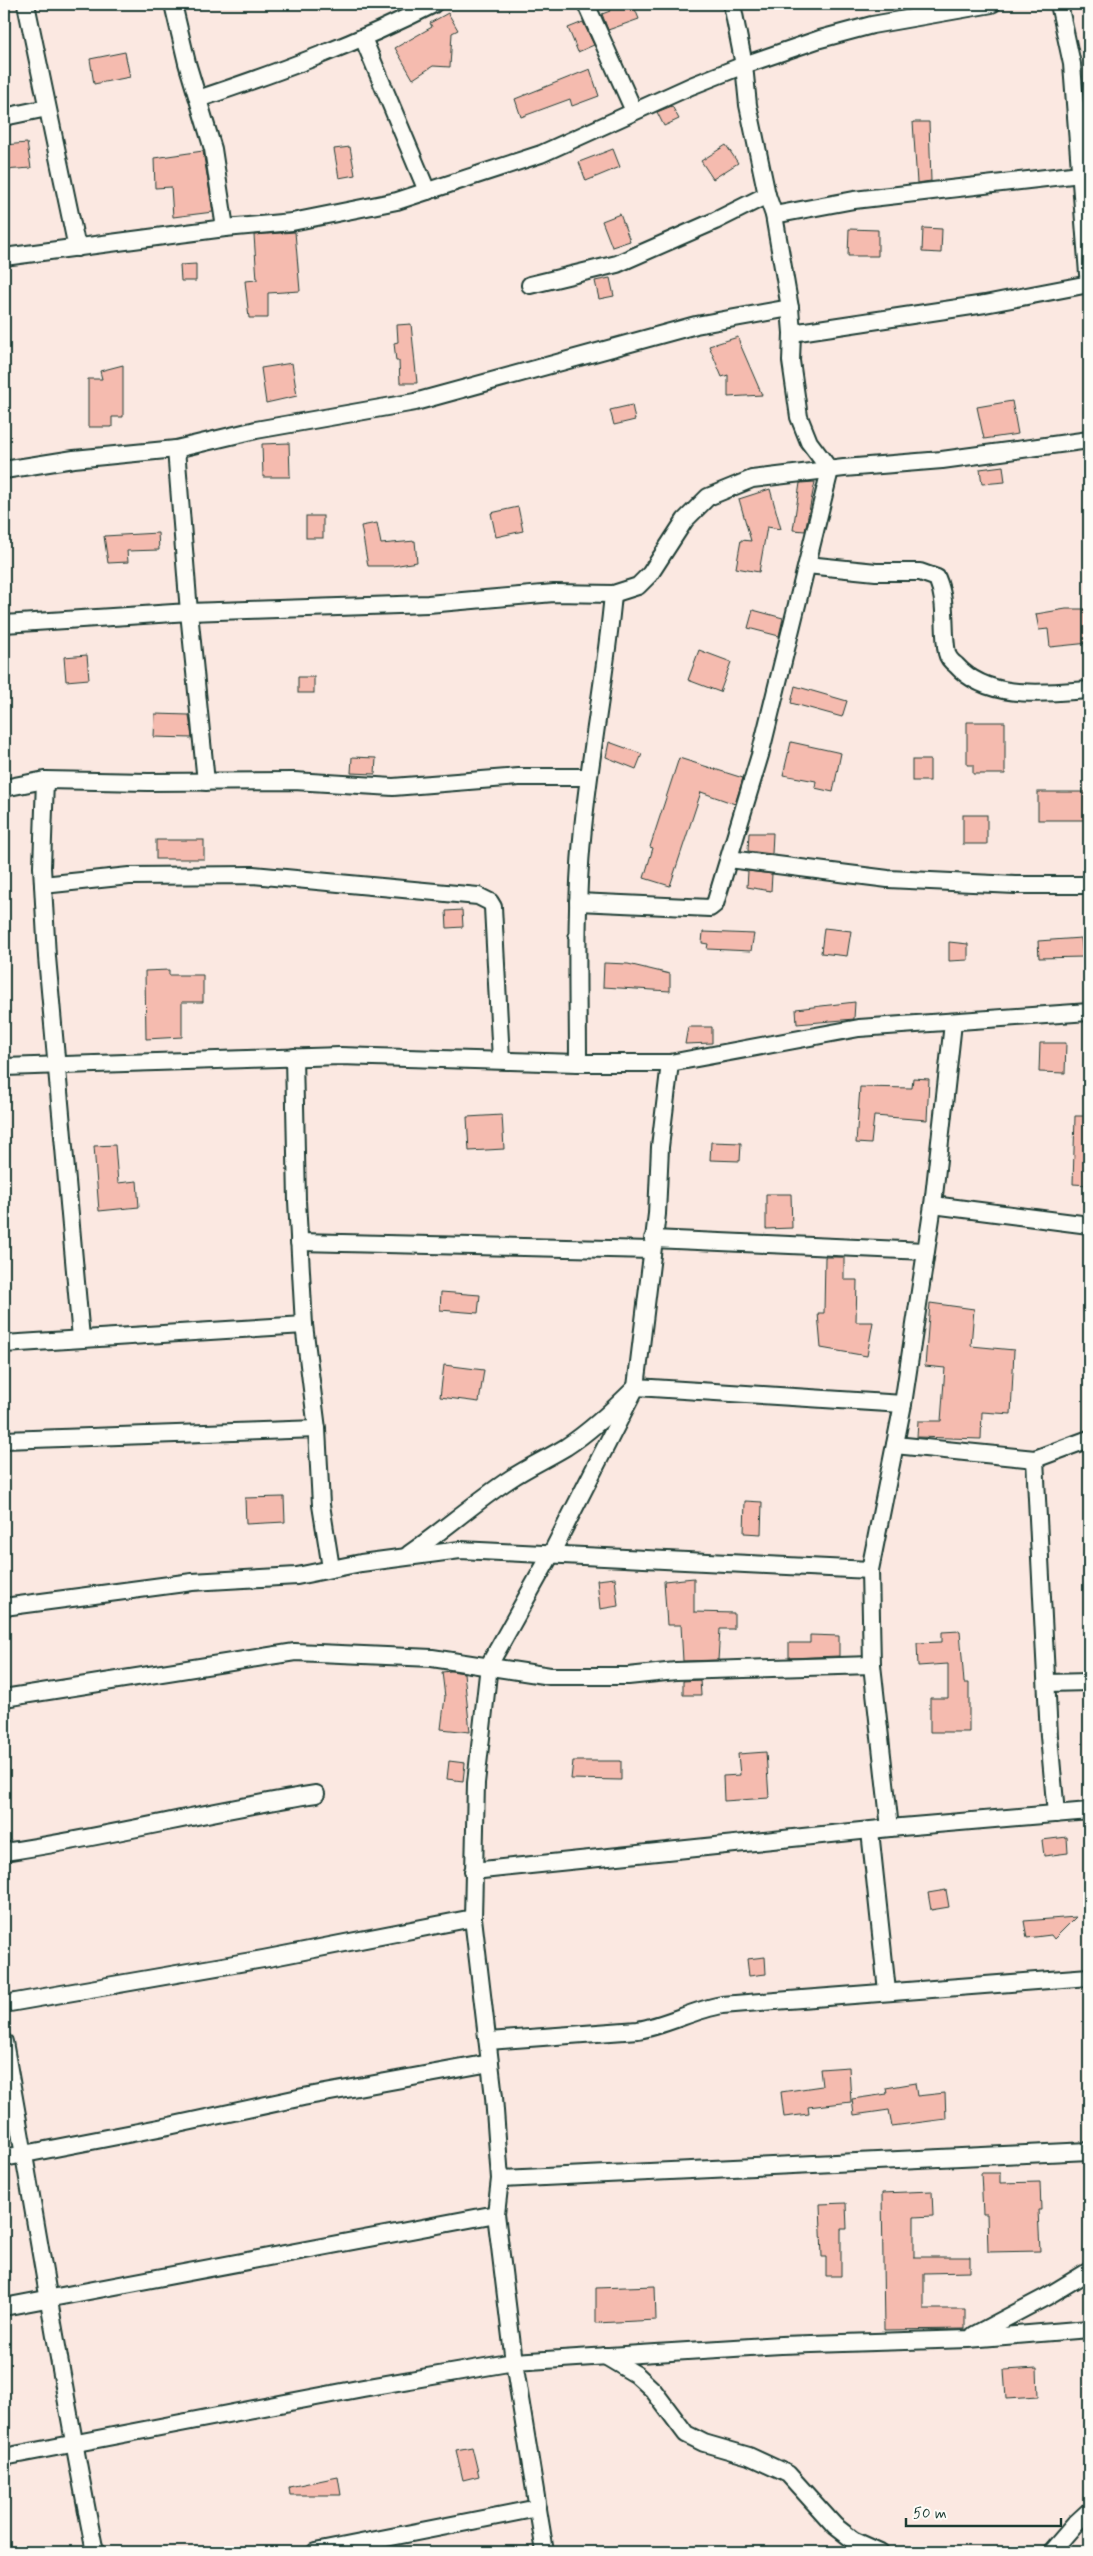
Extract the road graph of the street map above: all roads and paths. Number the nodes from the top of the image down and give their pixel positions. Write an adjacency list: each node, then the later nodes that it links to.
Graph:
1 (26, 4): 11 (street)
2 (172, 4): 10 (street)
3 (434, 4): 8 (street)
4 (586, 4): 12 (street)
5 (732, 4): 9 (street)
6 (992, 4): 9 (street)
7 (1059, 4): 14 (street)
8 (363, 38): 10 (street); 15 (street)
9 (744, 65): 12 (street); 16 (street)
10 (198, 98): 18 (street)
11 (47, 108): 13 (street); 19 (street)
12 (634, 111): 15 (street)
13 (4, 117)
14 (1084, 174): 17 (street); 22 (street)
15 (427, 191): 18 (street)
16 (767, 195): 17 (street); 21 (street)
17 (774, 215): 23 (street)
18 (225, 228): 19 (street)
19 (77, 248): 20 (street)
20 (4, 257)
21 (530, 285)
22 (1089, 286): 24 (street)
23 (790, 308): 24 (street); 26 (street)
24 (792, 333): 28 (street)
25 (1089, 440): 28 (street)
26 (176, 449): 27 (street); 31 (street)
27 (4, 470)
28 (830, 470): 29 (street); 30 (street)
29 (807, 565): 33 (street); 38 (street)
30 (613, 594): 31 (street); 34 (street)
31 (189, 612): 32 (street); 36 (street)
32 (4, 624)
33 (1089, 690)
34 (588, 777): 36 (street); 41 (street)
35 (45, 780): 36 (street); 37 (street); 39 (street)
36 (206, 782)
37 (4, 788)
38 (729, 859): 40 (street); 41 (street)
39 (43, 885): 45 (street); 48 (street)
40 (1089, 885)
41 (578, 902): 46 (street)
42 (1089, 1012): 43 (street)
43 (953, 1023): 47 (street); 50 (street)
44 (294, 1057): 45 (street); 48 (street); 52 (street)
45 (501, 1060): 46 (street)
46 (578, 1063): 47 (street)
47 (670, 1063): 53 (street)
48 (57, 1065): 49 (street); 56 (street)
49 (4, 1067)
50 (933, 1205): 51 (street); 54 (street)
51 (1089, 1225)
52 (299, 1242): 53 (street); 55 (street)
53 (652, 1244): 54 (street); 58 (street)
54 (925, 1251): 59 (street)
55 (304, 1325): 56 (street); 60 (street)
56 (81, 1338): 57 (street)
57 (4, 1344)
58 (636, 1387): 59 (street); 65 (street); 66 (street)
59 (903, 1404): 63 (street)
60 (317, 1429): 62 (street); 67 (street)
61 (1089, 1439): 64 (street)
62 (4, 1440)
63 (895, 1445): 64 (street); 68 (street)
64 (1035, 1459): 72 (street)
65 (551, 1554): 66 (street); 68 (street); 70 (street)
66 (405, 1556): 67 (street)
67 (331, 1568): 69 (street)
68 (870, 1570): 71 (street)
69 (4, 1607)
70 (489, 1665): 71 (street); 74 (street); 81 (street)
71 (872, 1665): 78 (street)
72 (1047, 1682): 73 (street); 77 (street)
73 (1089, 1682)
74 (4, 1698)
75 (316, 1794): 80 (street)
76 (1089, 1811): 77 (street)
77 (1056, 1814): 78 (street)
78 (890, 1828): 79 (street)
79 (870, 1831): 81 (street); 84 (street)
80 (4, 1852)
81 (473, 1871): 82 (street)
82 (473, 1918): 85 (street); 86 (street)
83 (1089, 1977): 84 (street)
84 (887, 1991): 86 (street)
85 (4, 2004)
86 (488, 2041): 88 (street)
87 (4, 2042): 90 (street)
88 (490, 2063): 90 (street); 92 (street)
89 (1089, 2151): 92 (street)
90 (25, 2154): 91 (street); 95 (street)
91 (4, 2158)
92 (500, 2179): 93 (street)
93 (496, 2214): 95 (street); 100 (street)
94 (1089, 2271): 98 (street)
95 (48, 2299): 96 (street); 101 (street)
96 (4, 2307)
97 (1089, 2329): 98 (street)
98 (968, 2339): 99 (street)
99 (605, 2356): 100 (street); 109 (street)
100 (514, 2362): 101 (street); 103 (street)
101 (74, 2444): 102 (street); 106 (street)
102 (4, 2457)
103 (538, 2508): 107 (street); 108 (street)
104 (1089, 2512): 105 (street)
105 (1049, 2551)
106 (95, 2552)
107 (315, 2552)
108 (546, 2552)
109 (880, 2552)

